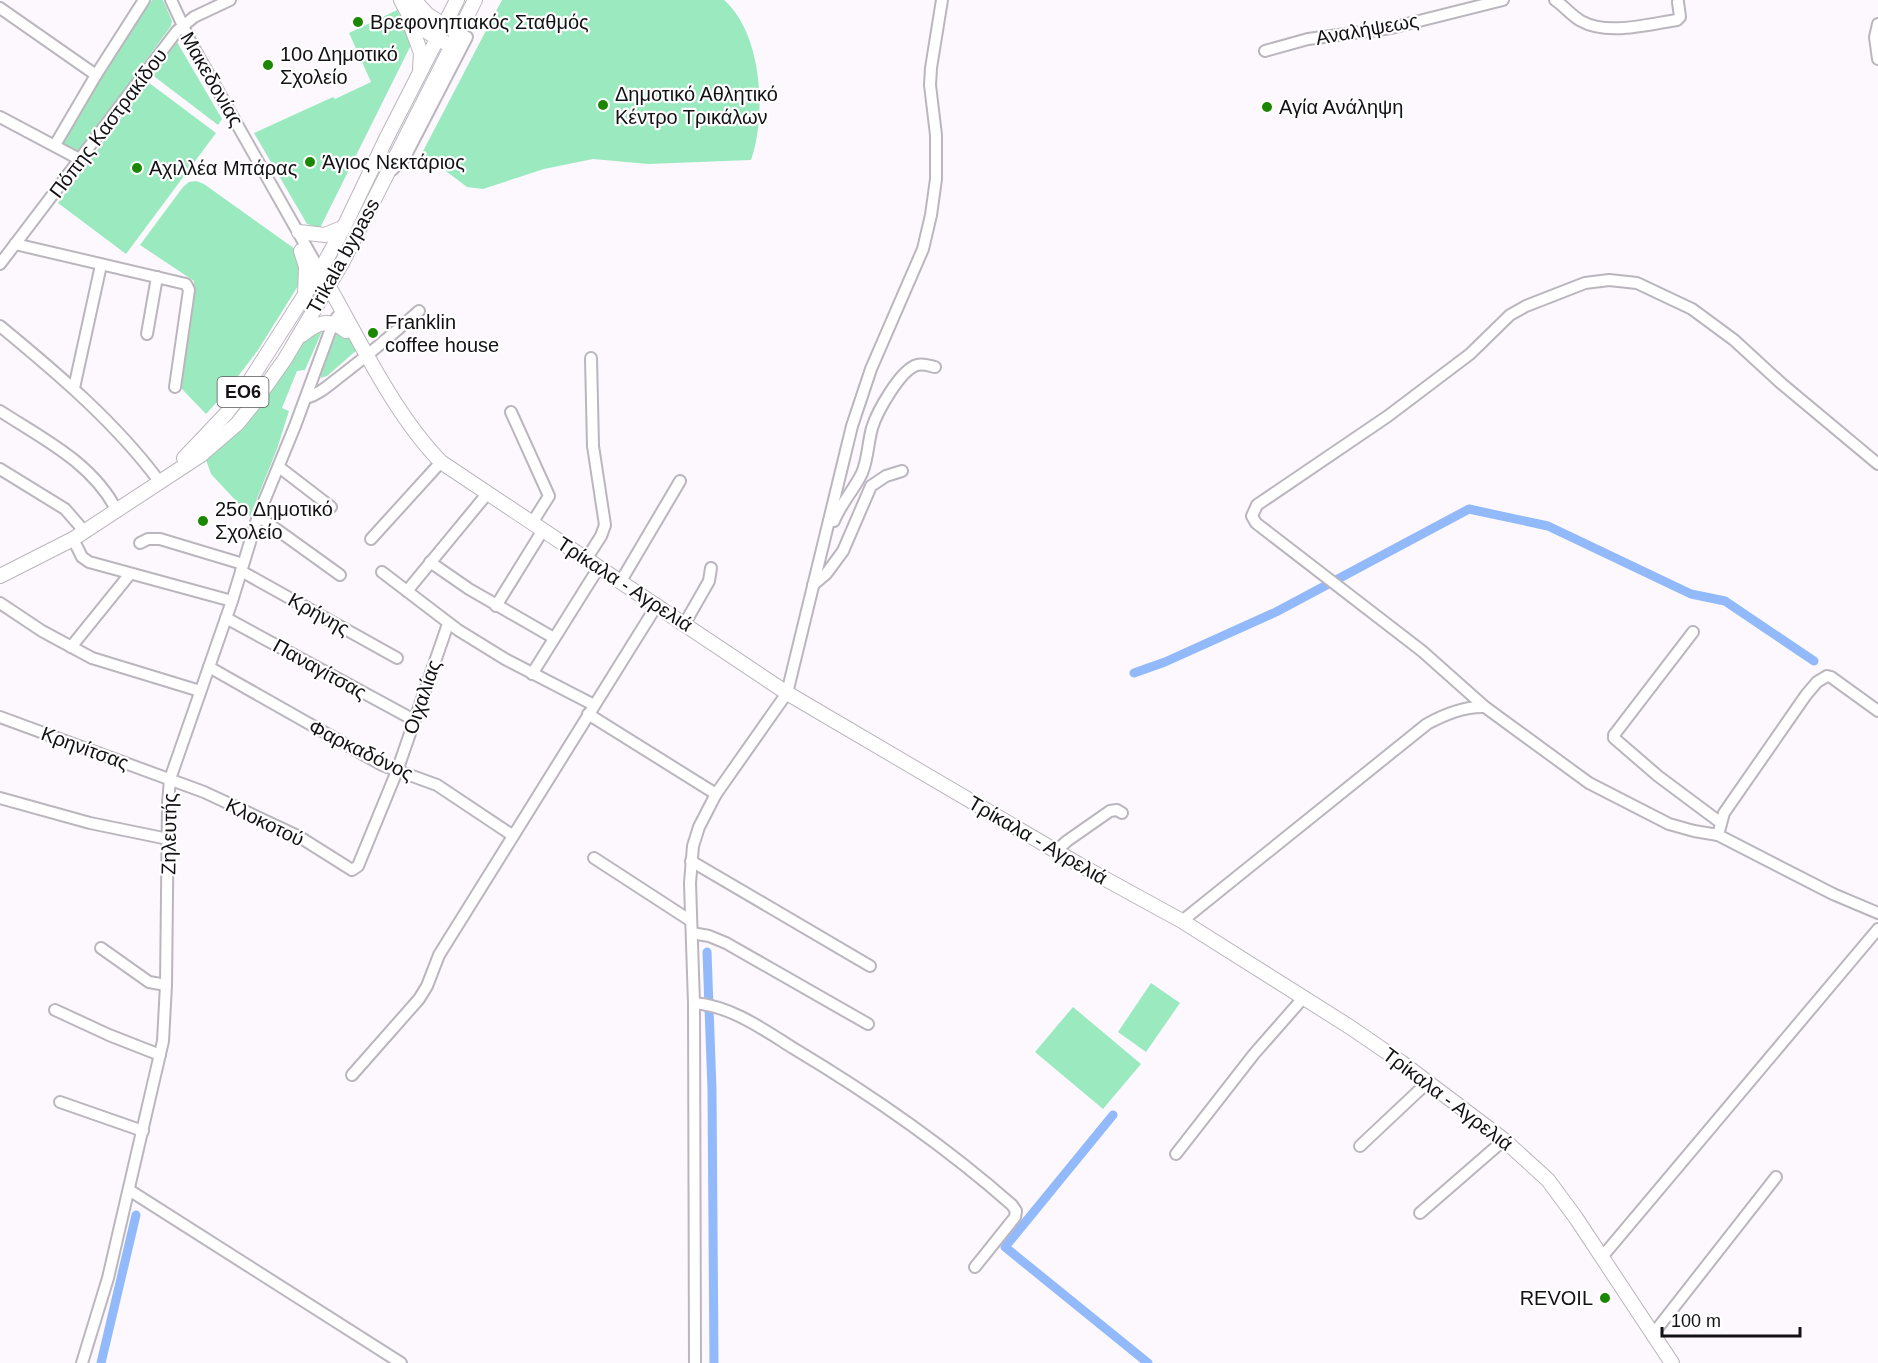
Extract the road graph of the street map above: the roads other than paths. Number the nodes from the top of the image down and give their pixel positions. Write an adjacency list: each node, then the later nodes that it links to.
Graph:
1 (144, 0): 21 (street, Πόπης Καστρακίδου)
2 (171, 0): 14 (street, Μακεδονίας)
3 (230, 0): 14 (street, Πόπης Καστρακίδου)
4 (457, 0): 13 (main road, ΕΟ6)
5 (475, 0): 15 (main road, Trikala bypass / ΕΟ6)
6 (942, 0): 63 (street)
7 (1503, 0): 18 (street, Αναλήψεως)
8 (1555, 0): 9 (street)
9 (1678, 2)
10 (406, 3): 13 (main road); 16 (main road); 20 (main road)
11 (0, 8): 21 (street)
12 (1878, 24): 19 (street)
13 (444, 25): 15 (main road); 16 (main road, ΕΟ6)
14 (182, 26): 24 (street, Πόπης Καστρακίδου); 25 (street, Μακεδονίας)
15 (458, 33): 17 (main road, Trikala bypass / ΕΟ6)
16 (437, 38): 17 (main road); 20 (main road, ΕΟ6)
17 (456, 48): 34 (main road, Trikala bypass / ΕΟ6)
18 (1265, 51)
19 (1878, 59)
20 (420, 73): 26 (main road, ΕΟ6)
21 (96, 75): 23 (street, Πόπης Καστρακίδου)
22 (0, 117): 23 (street)
23 (55, 146): 24 (street)
24 (81, 160): 28 (street, Πόπης Καστρακίδου)
25 (275, 189): 27 (street, Μακεδονίας); 29 (street, Μακεδονίας)
26 (344, 227): 27 (main road); 32 (main road, ΕΟ6)
27 (299, 232): 32 (street, Μακεδονίας)
28 (15, 244): 30 (street, Πόπης Καστρακίδου); 31 (street)
29 (301, 251): 32 (street, Μακεδονίας); 35 (main road)
30 (0, 264)
31 (101, 265): 33 (street); 45 (street)
32 (318, 274): 34 (main road, Μακεδονίας); 35 (main road, ΕΟ6)
33 (157, 277): 39 (street); 44 (street)
34 (327, 289): 37 (main road, Τρίκαλα - Αγρελιά); 40 (main road, Trikala bypass / ΕΟ6); 41 (main road, Τρίκαλα - Αγρελιά)
35 (304, 296): 54 (main road, ΕΟ6)
36 (419, 311): 41 (street)
37 (335, 319): 40 (main road); 41 (main road, Τρίκαλα - Αγρελιά); 46 (street, Ζηλευτής)
38 (0, 326): 45 (street)
39 (147, 334)
40 (296, 341): 54 (main road, Trikala bypass / ΕΟ6)
41 (367, 356): 46 (street); 49 (main road, Τρίκαλα - Αγρελιά)
42 (591, 358): 65 (street)
43 (935, 367): 63 (street)
44 (175, 387)
45 (74, 388): 54 (street)
46 (306, 398): 51 (street, Ζηλευτής)
47 (0, 411): 58 (street)
48 (511, 412): 60 (street)
49 (441, 462): 56 (main road, Τρίκαλα - Αγρελιά); 62 (street)
50 (1878, 464): 92 (street)
51 (279, 466): 57 (street); 59 (street, Ζηλευτής)
52 (0, 469): 61 (street)
53 (902, 471): 75 (street)
54 (163, 479): 58 (main road, ΕΟ6)
55 (680, 481): 74 (street)
56 (487, 494): 60 (main road, Τρίκαλα - Αγρελιά); 66 (street)
57 (331, 507)
58 (117, 511): 61 (main road, ΕΟ6)
59 (258, 516): 68 (street, Ζηλευτής); 72 (street)
60 (537, 527): 65 (main road, Τρίκαλα - Αγρελιά); 80 (street)
61 (79, 536): 71 (street); 73 (main road, ΕΟ6)
62 (371, 539)
63 (824, 539): 75 (street)
64 (140, 543): 68 (street, Κρήνης)
65 (587, 558): 67 (main road, Τρίκαλα - Αγρελιά)
66 (430, 562): 76 (street); 80 (street)
67 (599, 567): 74 (main road, Τρίκαλα - Αγρελιά); 85 (street)
68 (242, 568): 77 (street, Ζηλευτής); 87 (street, Κρήνης)
69 (711, 568): 82 (street)
70 (382, 572): 76 (street)
71 (130, 574): 77 (street); 86 (street)
72 (340, 575)
73 (0, 576)
74 (621, 581): 79 (main road, Τρίκαλα - Αγρελιά)
75 (813, 585): 91 (street)
76 (406, 591): 83 (street)
77 (232, 601): 81 (street, Ζηλευτής)
78 (0, 603): 86 (street)
79 (657, 605): 82 (main road, Τρίκαλα - Αγρελιά); 93 (street)
80 (496, 606): 85 (street)
81 (226, 618): 88 (street, Ζηλευτής); 96 (street, Παναγίτσας)
82 (685, 623): 91 (main road, Τρίκαλα - Αγρελιά)
83 (448, 624): 89 (street); 96 (street, Οιχαλίας)
84 (1694, 632): 102 (street)
85 (554, 638): 89 (street)
86 (71, 647): 90 (street)
87 (397, 658)
88 (209, 667): 90 (street, Ζηλευτής); 97 (street, Φαρκαδόνος)
89 (532, 674): 93 (street)
90 (200, 691): 98 (street, Ζηλευτής)
91 (787, 693): 99 (street); 106 (main road, Τρίκαλα - Αγρελιά)
92 (1485, 707): 104 (street); 112 (street)
93 (591, 710): 99 (street); 103 (street)
94 (1878, 711): 102 (street)
95 (0, 717): 98 (street, Κρηνίτσας)
96 (414, 720): 97 (street, Οιχαλίας)
97 (397, 771): 103 (street, Φαρκαδόνος); 109 (street, Οιχαλίας)
98 (170, 779): 105 (street, Ζηλευτής); 109 (street, Κλοκοτού)
99 (716, 794): 108 (street)
100 (0, 798): 105 (street)
101 (1122, 813): 106 (street)
102 (1721, 823): 104 (street)
103 (512, 835): 123 (street)
104 (1718, 835): 110 (street)
105 (168, 839): 117 (street, Ζηλευτής)
106 (1056, 851): 112 (main road, Τρίκαλα - Αγρελιά)
107 (594, 858): 111 (street)
108 (691, 861): 111 (street); 116 (street)
109 (355, 869)
110 (1878, 913)
111 (691, 921): 114 (street)
112 (1182, 921): 118 (main road, Τρίκαλα - Αγρελιά)
113 (1878, 929): 133 (street)
114 (692, 933): 119 (street); 121 (street)
115 (101, 948): 117 (street)
116 (870, 966)
117 (166, 984): 122 (street, Ζηλευτής)
118 (1304, 997): 124 (main road, Τρίκαλα - Αγρελιά); 129 (street)
119 (699, 1003): 134 (street); 138 (street)
120 (56, 1010): 122 (street)
121 (868, 1024)
122 (160, 1055): 126 (street, Ζηλευτής)
123 (352, 1075)
124 (1428, 1082): 127 (main road, Τρίκαλα - Αγρελιά); 128 (street)
125 (60, 1102): 126 (street)
126 (143, 1131): 131 (street, Ζηλευτής)
127 (1504, 1140): 132 (street); 133 (main road, Τρίκαλα - Αγρελιά)
128 (1360, 1146)
129 (1176, 1154)
130 (1776, 1177): 135 (street)
131 (129, 1190): 136 (street, Ζηλευτής); 137 (street)
132 (1420, 1213)
133 (1602, 1257): 135 (main road, Τρίκαλα - Αγρελιά)
134 (975, 1267)
135 (1653, 1334): 139 (main road, Τρίκαλα - Αγρελιά)
136 (82, 1363)
137 (401, 1363)
138 (695, 1363)
139 (1672, 1363)

